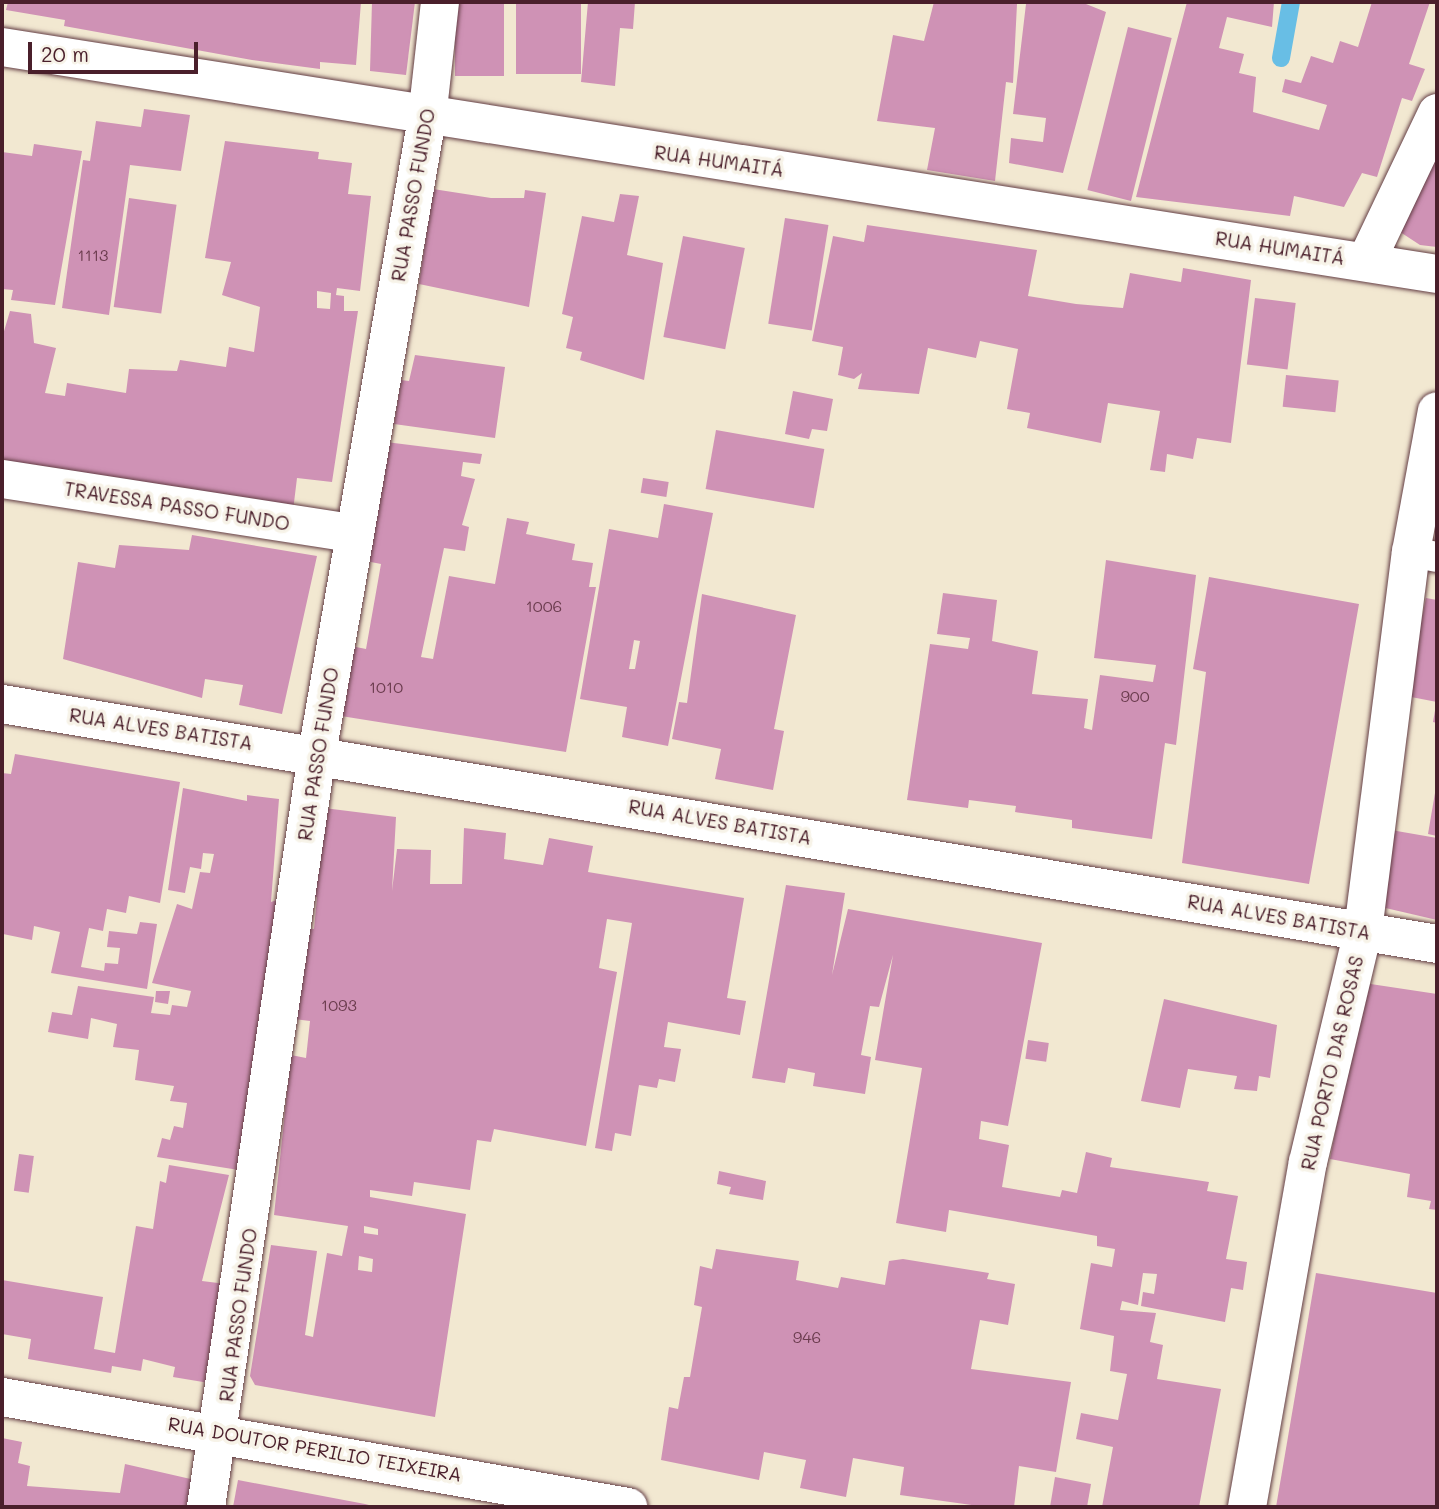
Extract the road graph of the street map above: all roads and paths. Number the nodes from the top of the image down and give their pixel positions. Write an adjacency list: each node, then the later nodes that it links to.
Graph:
1 (440, 2): 4 (street, RUA PASSO FUNDO)
2 (2, 47): 4 (street, RUA HUMAITÁ)
3 (1437, 113): 5 (street)
4 (427, 118): 5 (street, RUA HUMAITÁ); 9 (street, RUA PASSO FUNDO)
5 (1366, 262): 6 (street, RUA HUMAITÁ)
6 (1437, 274)
7 (1437, 411): 10 (street, RUA PORTO DAS ROSAS)
8 (2, 479): 9 (street, TRAVESSA PASSO FUNDO)
9 (352, 533): 12 (street, RUA PASSO FUNDO)
10 (1424, 554): 13 (street, RUA PORTO DAS ROSAS)
11 (2, 704): 12 (street, RUA ALVES BATISTA)
12 (317, 754): 13 (street, RUA ALVES BATISTA); 16 (street, RUA PASSO FUNDO)
13 (1363, 931): 14 (street, RUA ALVES BATISTA); 19 (street, RUA PORTO DAS ROSAS)
14 (1437, 944)
15 (2, 1397): 16 (street, RUA DOUTOR PERILIO TEIXEIRA)
16 (222, 1431): 17 (street, RUA PASSO FUNDO); 18 (street, RUA DOUTOR PERILIO TEIXEIRA)
17 (206, 1507)
18 (628, 1507)
19 (1247, 1507)

